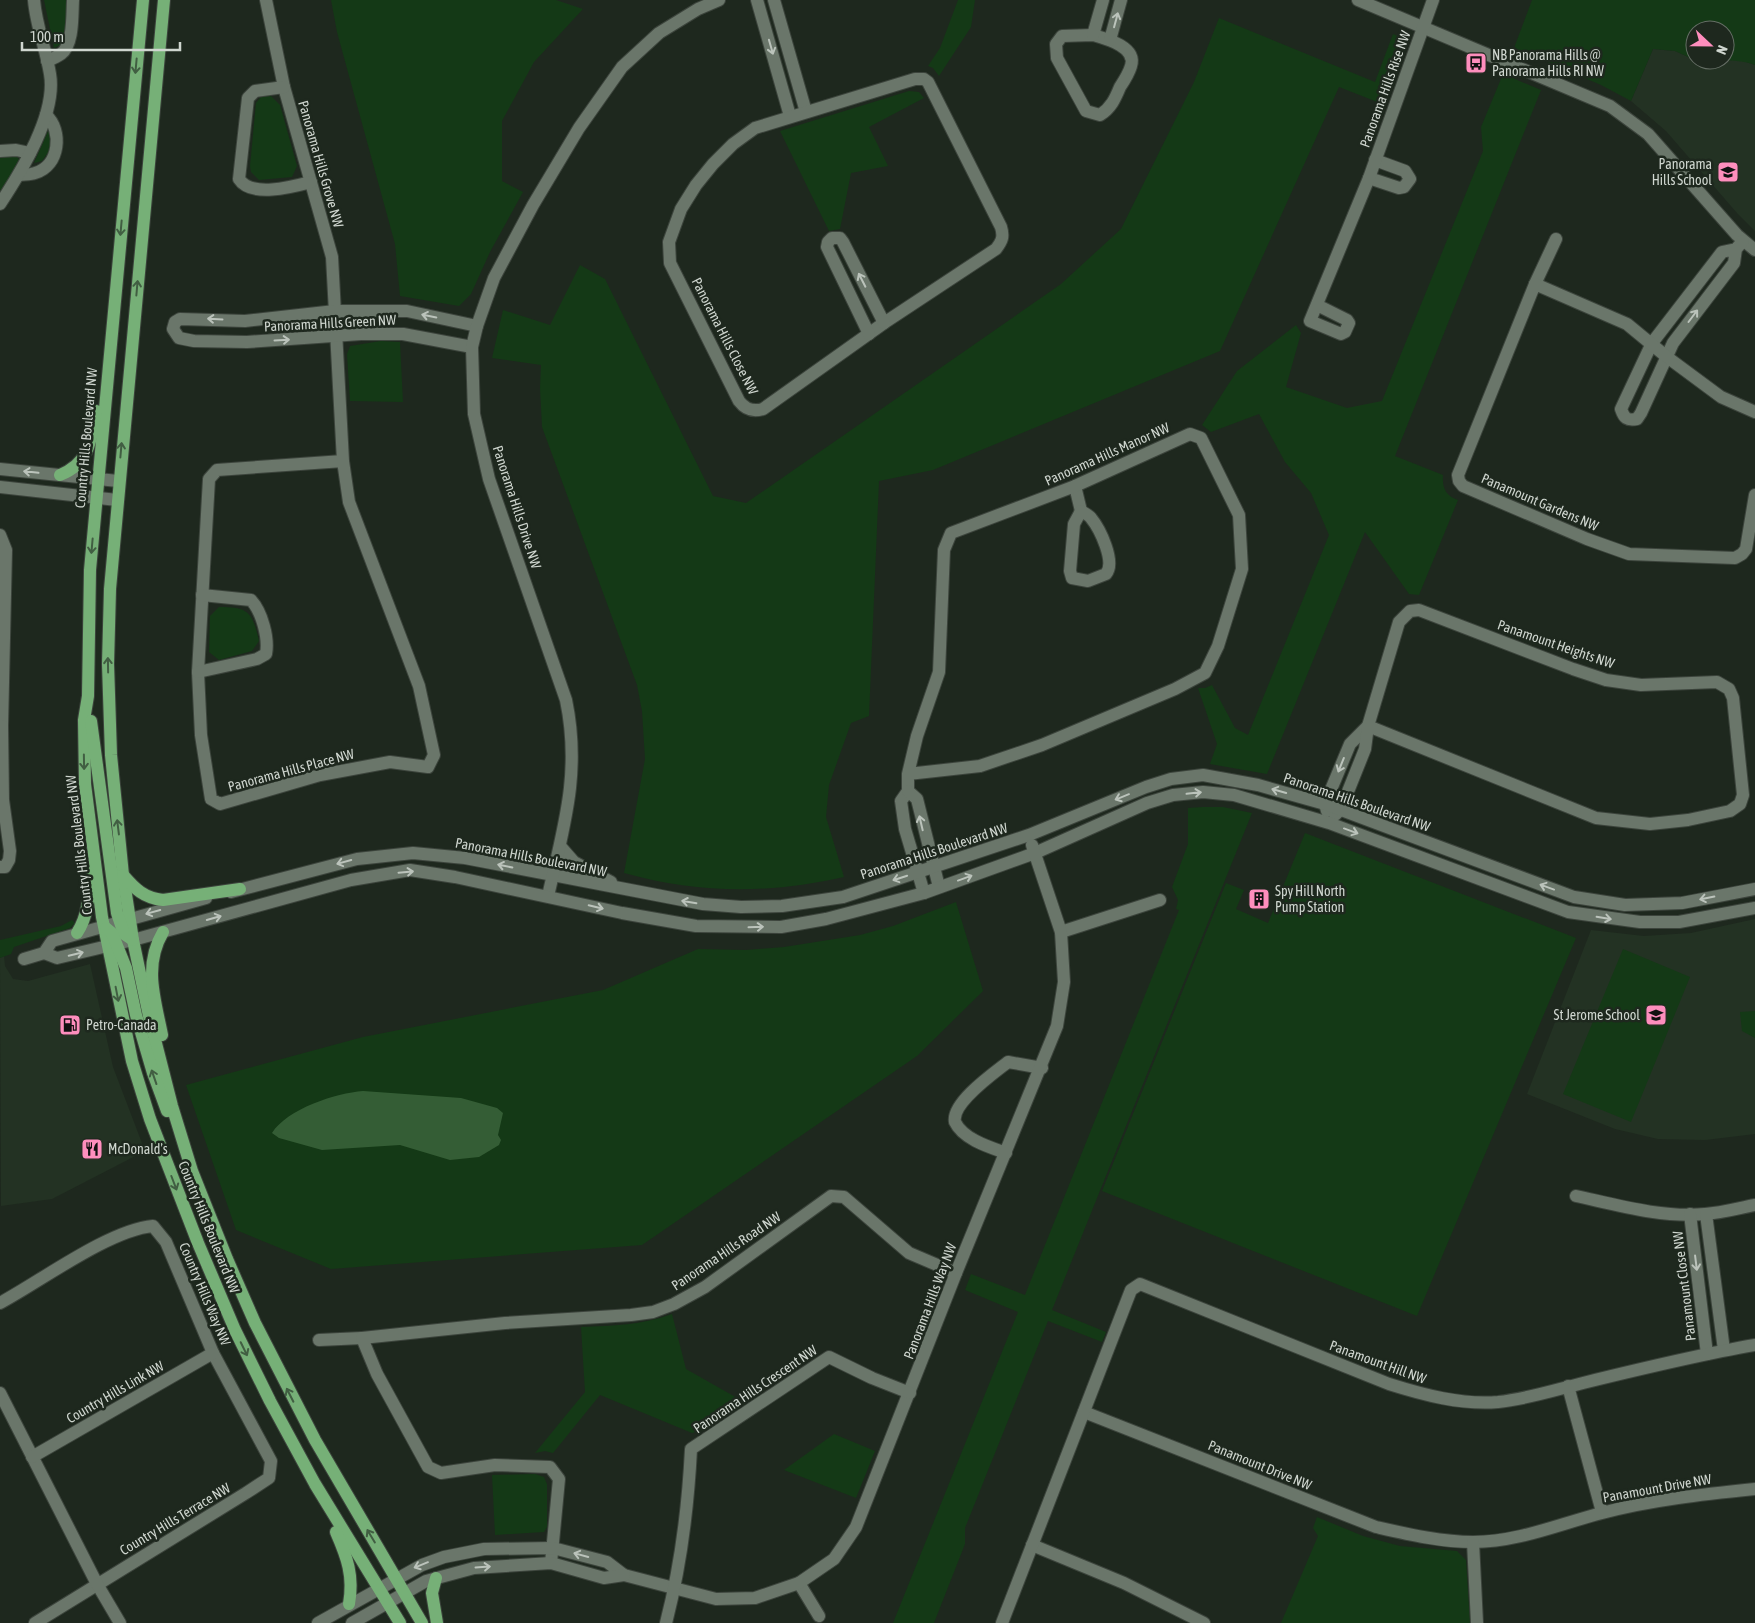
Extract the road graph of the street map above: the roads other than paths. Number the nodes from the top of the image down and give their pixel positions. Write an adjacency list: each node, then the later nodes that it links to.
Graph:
1 (34, 0): 16 (street)
2 (73, 0): 16 (street)
3 (143, 0): 39 (main road, Country Hills Boulevard NW, one-way to 39)
4 (164, 0): 49 (main road, one-way to 4)
5 (266, 0): 17 (street, Panorama Hills Grove NW)
6 (719, 0): 36 (street, Panorama Hills Drive NW)
7 (757, 0): 20 (street, one-way to 20)
8 (774, 0): 18 (street)
9 (1103, 0): 14 (street)
10 (1121, 0): 15 (street, one-way to 10)
11 (1358, 0): 13 (street)
12 (1433, 0): 13 (street, Panorama Hills Rise NW)
13 (1424, 27): 23 (street, Panorama Hills Rise NW); 29 (street)
14 (1093, 35): 15 (street); 15 (street)
15 (1110, 40)
16 (47, 61): 19 (street)
17 (284, 88): 26 (street, Panorama Hills Grove NW); 26 (street)
18 (806, 112): 20 (street, Panorama Hills Close NW); 35 (street, Panorama Hills Close NW)
19 (46, 115): 22 (street); 24 (street)
20 (790, 116): 37 (street, Panorama Hills Close NW)
21 (0, 151): 22 (street)
22 (30, 153): 24 (street)
23 (1376, 160): 25 (street, Panorama Hills Rise NW); 25 (street, Panorama Hills Rise NW)
24 (19, 175): 27 (street)
25 (1369, 178): 32 (street, Panorama Hills Rise NW)
26 (311, 182): 33 (street, Panorama Hills Grove NW)
27 (0, 204)
28 (1556, 239): 31 (street)
29 (1739, 245): 30 (street); 41 (street); 43 (street, one-way to 29)
30 (1755, 250)
31 (1536, 284): 41 (street); 52 (street, Panamount Gardens NW)
32 (1317, 305)
33 (335, 311): 34 (street, Panorama Hills Green NW); 36 (street, Panorama Hills Green NW, one-way to 33); 38 (street, Panorama Hills Grove NW)
34 (245, 321): 40 (street, Panorama Hills Green NW); 40 (street, Panorama Hills Green NW, one-way to 40)
35 (884, 324): 37 (street, Panorama Hills Close NW); 37 (street, one-way to 37)
36 (476, 326): 42 (street, Panorama Hills Drive NW)
37 (869, 334)
38 (337, 337): 40 (street, Panorama Hills Green NW, one-way to 38); 42 (street, Panorama Hills Green NW); 45 (street, Panorama Hills Place NW)
39 (111, 338): 47 (main road); 48 (main road, Country Hills Boulevard NW)
40 (247, 342)
41 (1652, 343): 43 (street); 43 (street)
42 (472, 347): 69 (street, Panorama Hills Drive NW)
43 (1667, 357): 44 (street)
44 (1755, 412)
45 (343, 461): 57 (street, Panorama Hills Place NW); 58 (street, Panorama Hills Place NW)
46 (0, 470): 47 (street, one-way to 46)
47 (60, 475): 48 (street)
48 (97, 479): 49 (street); 53 (main road, Country Hills Boulevard NW)
49 (118, 481): 54 (main road)
50 (1075, 486): 55 (street); 62 (street, Panorama Hills Manor NW); 62 (street, Panorama Hills Manor NW)
51 (0, 487): 53 (street)
52 (1755, 495)
53 (96, 498): 54 (street); 59 (main road, Country Hills Boulevard NW, one-way to 59)
54 (116, 500): 74 (main road, one-way to 54)
55 (1081, 511): 55 (street)
56 (0, 535): 60 (street)
57 (202, 595): 58 (street, Panorama Hills Place NW); 58 (street)
58 (198, 672)
59 (88, 696): 63 (main road, Country Hills Boulevard NW, one-way to 63); 84 (main road)
60 (1, 726): 71 (street)
61 (1368, 726): 61 (street, Panamount Heights NW); 65 (street, Panamount Heights NW, one-way to 65); 66 (street, Panamount Heights NW)
62 (908, 774): 64 (street, Panorama Hills Manor NW)
63 (85, 790): 85 (main road, Country Hills Boulevard NW); 88 (main road)
64 (908, 791): 72 (street, Panorama Hills Manor NW, one-way to 64); 73 (street, Panorama Hills Manor NW)
65 (1325, 804): 66 (street, Panorama Hills Boulevard NW); 67 (street); 68 (street, Panorama Hills Boulevard NW, one-way to 68)
66 (1341, 809): 67 (street, Panamount Heights NW); 78 (street, Panorama Hills Boulevard NW, one-way to 66)
67 (1329, 823): 70 (street, Panorama Hills Boulevard NW, one-way to 67); 83 (street, Panorama Hills Boulevard NW, one-way to 83)
68 (1029, 835): 70 (street, Panorama Hills Way NW); 72 (street, Panorama Hills Boulevard NW)
69 (560, 846): 75 (street, Panorama Hills Drive NW); 79 (street)
70 (1035, 853): 76 (street, Panorama Hills Boulevard NW, one-way to 70); 87 (street, Panorama Hills Way NW)
71 (0, 868)
72 (934, 868): 73 (street, Panorama Hills Boulevard NW); 76 (street, Panorama Hills Manor NW)
73 (918, 873): 79 (street, Panorama Hills Boulevard NW, one-way to 79); 80 (street, Panorama Hills Manor NW)
74 (123, 875): 77 (main road); 84 (main road)
75 (553, 876): 77 (street, Panorama Hills Boulevard NW, one-way to 77); 79 (street, Panorama Hills Boulevard NW); 81 (street, Panorama Hills Drive NW)
76 (939, 887): 80 (street, Panorama Hills Boulevard NW)
77 (240, 889): 84 (street, Panorama Hills Boulevard NW, one-way to 84)
78 (1755, 889)
79 (629, 890)
80 (924, 893): 81 (street, Panorama Hills Boulevard NW, one-way to 80)
81 (548, 896): 86 (street, Panorama Hills Boulevard NW, one-way to 81)
82 (1160, 900): 87 (street)
83 (1755, 908)
84 (125, 921): 85 (street, Panorama Hills Boulevard NW); 89 (main road)
85 (104, 927): 88 (street, Panorama Hills Boulevard NW); 90 (main road)
86 (164, 932): 89 (street, Panorama Hills Boulevard NW); 94 (main road)
87 (1061, 932): 93 (street, Panorama Hills Way NW)
88 (77, 933): 91 (street, Panorama Hills Boulevard NW)
89 (133, 940): 90 (street, Panorama Hills Boulevard NW); 94 (main road, Country Hills Boulevard NW)
90 (112, 945): 91 (street, Panorama Hills Boulevard NW, one-way to 90); 96 (main road, one-way to 90); 115 (main road, Country Hills Boulevard NW, one-way to 115)
91 (44, 953): 92 (street)
92 (24, 959)
93 (1042, 1068): 95 (street, Panorama Hills Way NW); 95 (street)
94 (166, 1077): 96 (main road, Country Hills Boulevard NW)
95 (1006, 1153): 101 (street, Panorama Hills Way NW)
96 (192, 1171): 123 (main road, Country Hills Boulevard NW, one-way to 96)
97 (1576, 1196): 99 (street)
98 (1755, 1205): 100 (street)
99 (1690, 1214): 100 (street); 108 (street, Panamount Close NW, one-way to 108)
100 (1706, 1214): 106 (street)
101 (956, 1273): 103 (street, Panorama Hills Road NW); 110 (street, Panorama Hills Way NW)
102 (0, 1303): 107 (street, Country Hills Way NW)
103 (362, 1338): 104 (street, Panorama Hills Road NW); 120 (street)
104 (318, 1340)
105 (1755, 1345): 106 (street, Panamount Hill NW)
106 (1724, 1350): 108 (street, Panamount Hill NW)
107 (213, 1353): 113 (street, Country Hills Link NW); 114 (street, Country Hills Way NW)
108 (1707, 1354): 109 (street, Panamount Hill NW)
109 (1568, 1386): 112 (street, Panamount Hill NW); 117 (street)
110 (910, 1392): 125 (street, Panorama Hills Way NW); 128 (street, Panorama Hills Crescent NW)
111 (0, 1393): 113 (street)
112 (1084, 1412): 118 (street, Panamount Drive NW); 119 (street)
113 (32, 1457): 126 (street)
114 (269, 1478): 126 (street, Country Hills Terrace NW)
115 (315, 1484): 127 (main road, Country Hills Boulevard NW); 131 (main road)
116 (1755, 1488): 117 (street, Panamount Drive NW)
117 (1602, 1512): 118 (street, Panamount Drive NW)
118 (1473, 1542): 143 (street)
119 (1032, 1545): 141 (street); 142 (street)
120 (554, 1548): 121 (street); 122 (street, Panorama Hills Way NW, one-way to 120); 123 (street, Panorama Hills Way NW, one-way to 123)
121 (551, 1563): 122 (street, Panorama Hills Way NW); 124 (street, Panorama Hills Way NW, one-way to 121)
122 (624, 1575): 128 (street, Panorama Hills Way NW)
123 (396, 1578): 127 (street, Panorama Hills Way NW); 129 (main road, Country Hills Boulevard NW)
124 (436, 1578): 129 (street, Panorama Hills Way NW); 139 (main road)
125 (799, 1583): 128 (street, Panorama Hills Way NW); 132 (street)
126 (97, 1584): 133 (street, Country Hills Terrace NW); 134 (street)
127 (378, 1588): 130 (main road, Country Hills Boulevard NW); 131 (street, Panorama Hills Way NW)
128 (675, 1589): 140 (street)
129 (404, 1593): 130 (street, Panorama Hills Way NW); 138 (main road, Country Hills Boulevard NW)
130 (387, 1602): 136 (street, Panorama Hills Way NW); 137 (main road, Country Hills Boulevard NW)
131 (349, 1604): 135 (street, Panorama Hills Way NW)
132 (819, 1616)
133 (35, 1623)
134 (120, 1623)
135 (318, 1623)
136 (352, 1623)
137 (400, 1623)
138 (422, 1623)
139 (437, 1623)
140 (666, 1623)
141 (1002, 1623)
142 (1204, 1623)
143 (1477, 1623)

